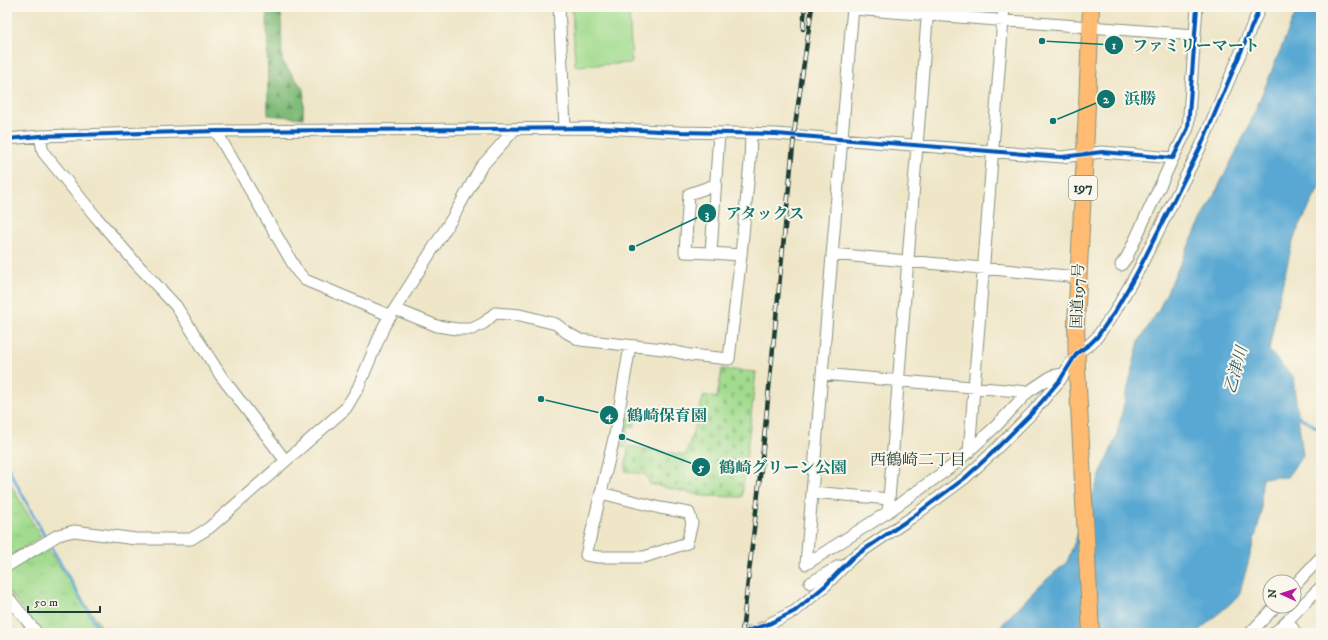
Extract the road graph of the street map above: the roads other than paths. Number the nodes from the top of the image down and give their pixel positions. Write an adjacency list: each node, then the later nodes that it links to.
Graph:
1 (559, 7): 11 (street)
2 (1004, 7): 8 (street)
3 (1091, 7): 9 (highway, 国道197号 / 197)
4 (1197, 7): 10 (street)
5 (1260, 7): 33 (street)
6 (853, 8): 7 (street); 18 (street)
7 (927, 11): 8 (street); 19 (street)
8 (1003, 20): 9 (street); 20 (street)
9 (1090, 27): 10 (street); 21 (highway, 国道197号 / 197)
10 (1195, 34): 22 (street)
11 (565, 127): 12 (street); 14 (street)
12 (515, 129): 13 (street); 31 (street)
13 (216, 131): 16 (street); 31 (street)
14 (719, 133): 15 (street); 23 (street)
15 (751, 133): 18 (street); 26 (street)
16 (40, 136): 17 (street); 39 (street)
17 (7, 140)
18 (842, 140): 19 (street); 25 (street)
19 (917, 145): 20 (street); 27 (street)
20 (993, 151): 21 (street); 29 (street)
21 (1085, 154): 22 (street); 30 (highway, 国道197号 / 197)
22 (1173, 158): 28 (street)
23 (715, 185): 24 (street); 24 (street)
24 (711, 253): 26 (street)
25 (832, 254): 27 (street); 34 (street)
26 (742, 255): 32 (street)
27 (908, 260): 29 (street); 35 (street)
28 (1121, 265)
29 (984, 268): 30 (street); 36 (street)
30 (1078, 276): 33 (highway, 国道197号 / 197)
31 (393, 313): 32 (street); 39 (street)
32 (630, 346): 41 (street)
33 (1072, 365): 37 (street); 45 (street); 55 (highway, 国道197号 / 197)
34 (822, 374): 35 (street); 40 (street)
35 (898, 380): 36 (street); 42 (street)
36 (974, 387): 37 (street); 38 (street)
37 (1028, 392): 38 (street)
38 (969, 452): 43 (street)
39 (285, 460): 46 (street)
40 (812, 492): 42 (street); 43 (street)
41 (601, 493): 41 (street)
42 (889, 499): 43 (street)
43 (888, 512)
44 (1321, 557): 47 (street)
45 (852, 558): 48 (street); 53 (street)
46 (7, 566)
47 (1302, 577)
48 (810, 583)
49 (1321, 587): 52 (street)
50 (7, 596): 54 (street)
51 (1268, 614): 56 (street)
52 (1288, 622): 57 (street); 58 (street)
53 (771, 623)
54 (37, 633)
55 (1091, 633)
56 (1250, 633)
57 (1274, 633)
58 (1296, 633)

